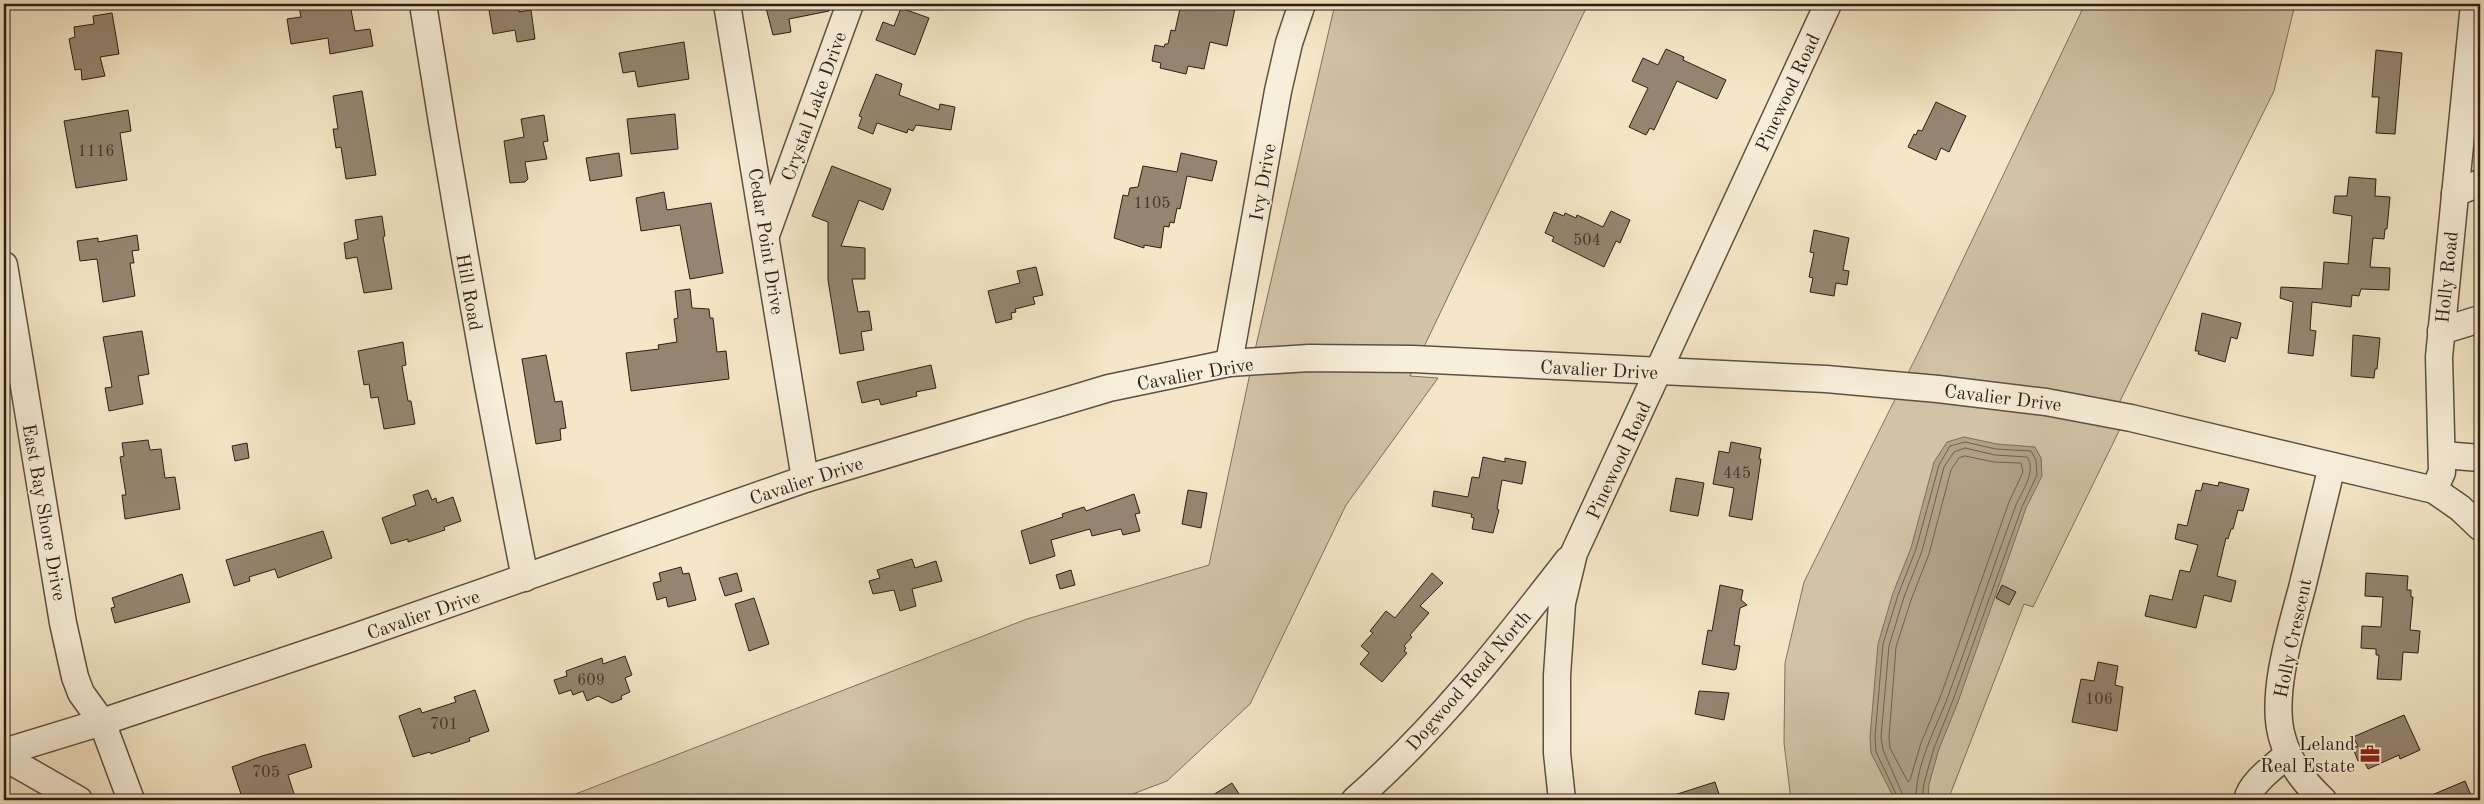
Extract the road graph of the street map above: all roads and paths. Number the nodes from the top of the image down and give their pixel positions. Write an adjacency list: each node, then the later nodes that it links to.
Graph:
1 (423, 4): 23 (street, Hill Road)
2 (727, 4): 10 (street, Cedar Point Drive)
3 (850, 4): 10 (street, Crystal Lake Drive)
4 (1302, 4): 14 (street, Ivy Drive)
5 (1828, 4): 15 (street, Pinewood Road)
6 (2474, 4): 7 (street, Holly Road)
7 (2475, 47): 9 (street, Holly Road)
8 (2480, 183): 9 (street)
9 (2455, 193): 13 (street, Holly Road)
10 (765, 235): 19 (street, Cedar Point Drive)
11 (4, 265): 24 (street, East Bay Shore Drive)
12 (2480, 319): 13 (street)
13 (2441, 331): 16 (street, Holly Road)
14 (1229, 363): 15 (street, Cavalier Drive); 19 (street, Cavalier Drive)
15 (1659, 372): 18 (street, Cavalier Drive); 22 (street, Pinewood Road)
16 (2443, 455): 17 (street); 20 (street, Holly Road)
17 (2480, 458)
18 (2332, 466): 20 (street, Cavalier Drive); 26 (street, Holly Crescent)
19 (805, 479): 23 (street, Cavalier Drive)
20 (2434, 490): 21 (street)
21 (2480, 527)
22 (1574, 553): 31 (street, Dogwood Road North); 32 (street, Pinewood Road)
23 (525, 578): 24 (street, Cavalier Drive)
24 (102, 722): 25 (street, Cavalier Drive); 30 (street, East Bay Shore Drive)
25 (4, 752)
26 (2288, 754): 28 (street, Holly Crescent); 33 (street)
27 (4, 757): 29 (street)
28 (2316, 798)
29 (79, 800)
30 (131, 800)
31 (1355, 800)
32 (1562, 800)
33 (2247, 800)

